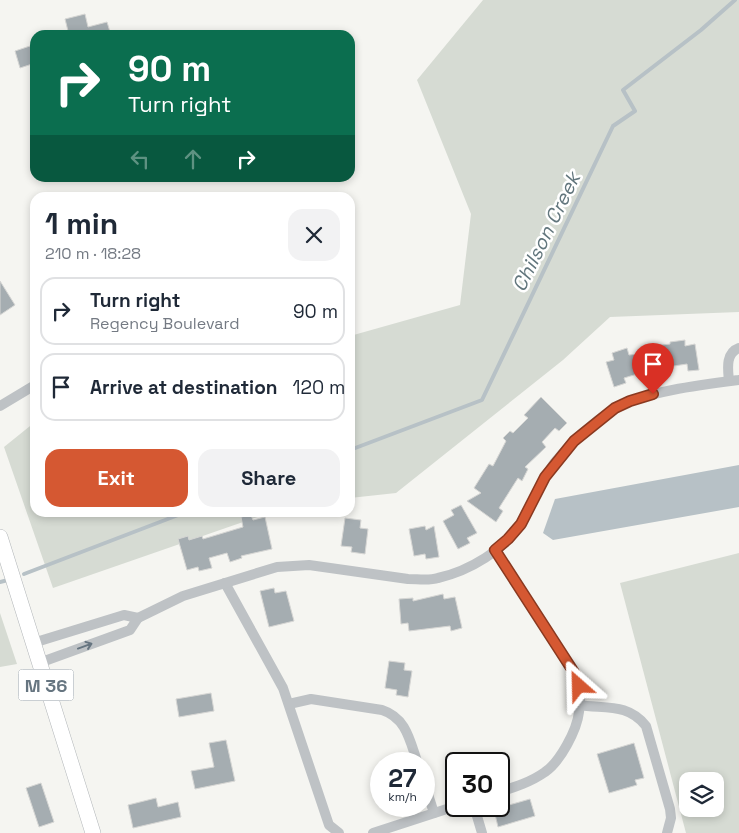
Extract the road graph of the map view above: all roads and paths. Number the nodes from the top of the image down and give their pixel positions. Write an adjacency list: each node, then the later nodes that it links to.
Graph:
1 (739, 348): 2 (street)
2 (734, 381): 6 (street)
3 (30, 387): 4 (street)
4 (0, 406)
5 (0, 537): 9 (main road, M 36)
6 (495, 550): 7 (street); 12 (street)
7 (225, 583): 8 (street); 11 (street)
8 (138, 618): 9 (street); 10 (street, one-way to 8)
9 (33, 643): 10 (main road, M 36)
10 (39, 663): 17 (main road, M 36)
11 (289, 704): 13 (street); 18 (street)
12 (579, 705): 14 (street); 21 (street)
13 (414, 752)
14 (510, 788)
15 (422, 817): 19 (street)
16 (477, 817): 20 (street)
17 (93, 833)
18 (339, 833)
19 (374, 833)
20 (482, 833)
21 (667, 833)

